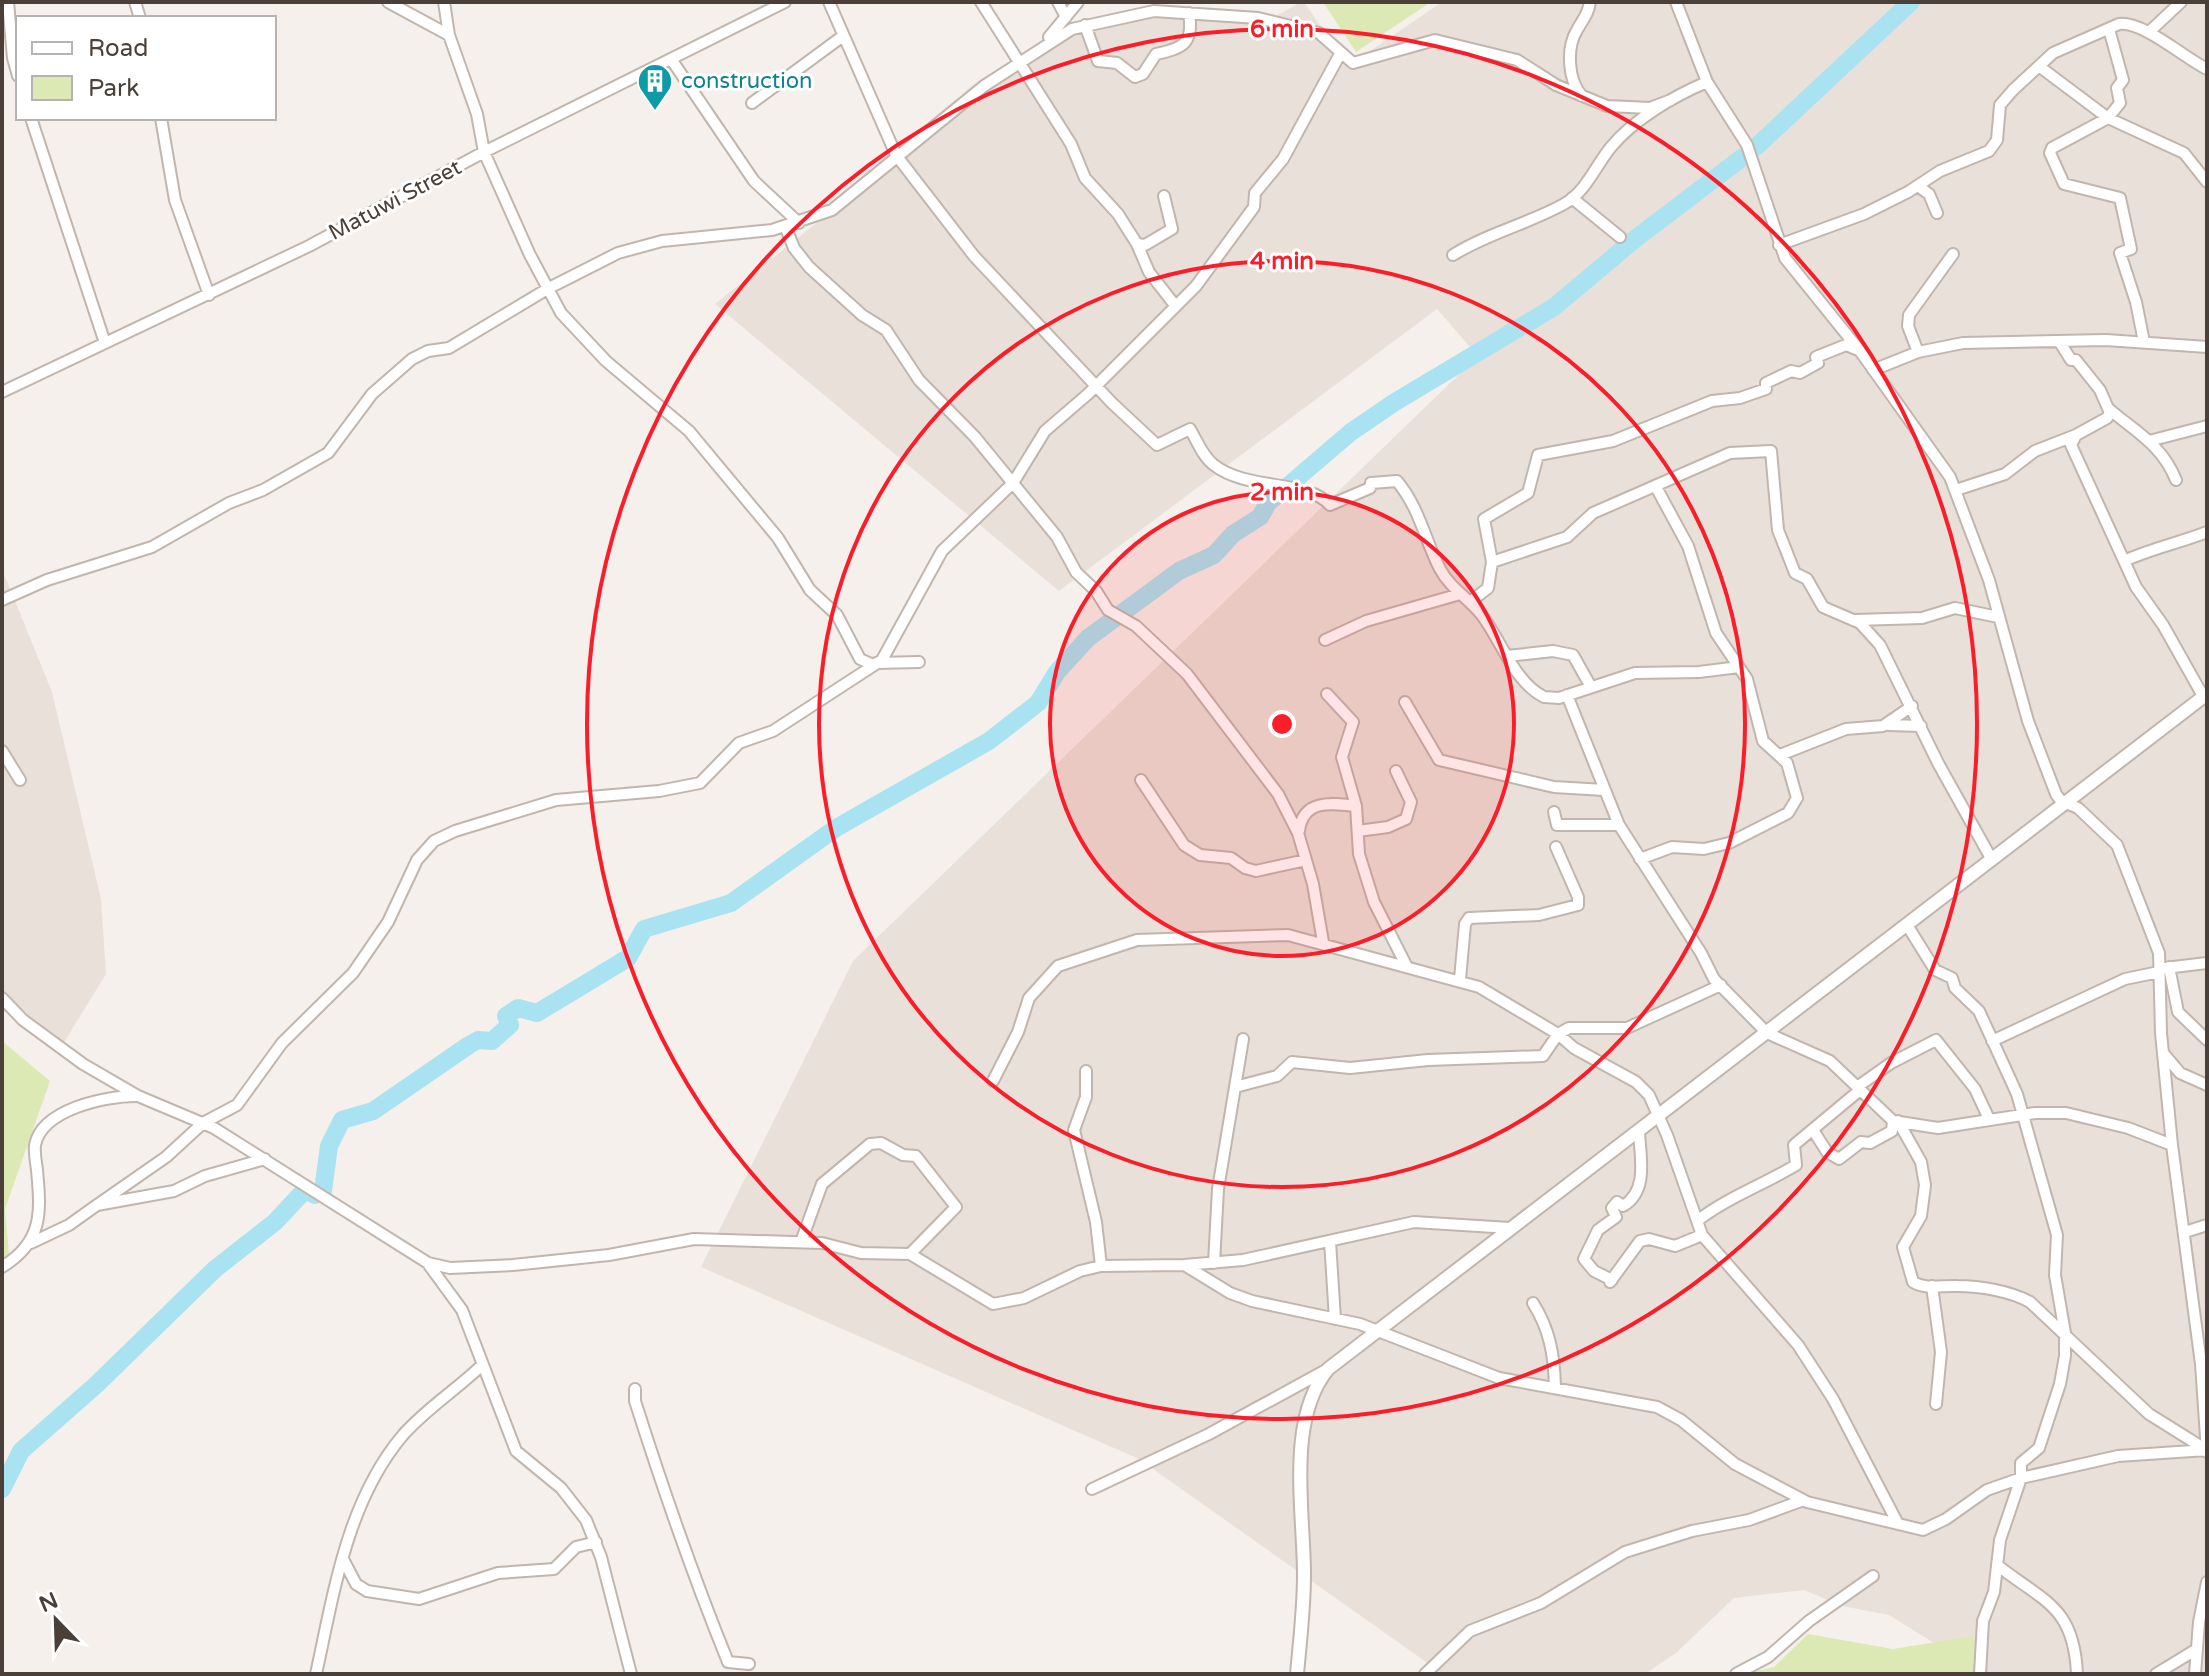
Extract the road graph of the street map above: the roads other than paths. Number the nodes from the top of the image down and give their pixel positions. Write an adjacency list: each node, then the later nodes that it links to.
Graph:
1 (8, 2): 24 (street)
2 (388, 2): 17 (street)
3 (444, 2): 17 (street)
4 (785, 2): 21 (street, Matuwi Street)
5 (829, 2): 18 (street)
6 (981, 2): 22 (street)
7 (1058, 2): 13 (street)
8 (1078, 2): 13 (street)
9 (1590, 2): 27 (street)
10 (1676, 2): 26 (street)
11 (2181, 2): 16 (street)
12 (1189, 13): 14 (street); 14 (street); 20 (street)
13 (1066, 17): 19 (street)
14 (1085, 25): 19 (street)
15 (2109, 29): 16 (street); 23 (street); 30 (street)
16 (2149, 32): 25 (street)
17 (449, 35): 33 (street)
18 (843, 36): 29 (street); 34 (street)
19 (1040, 48): 22 (street)
20 (1340, 54): 27 (street); 49 (street)
21 (671, 59): 33 (street, Matuwi Street); 40 (street)
22 (1019, 61): 34 (street); 43 (street)
23 (2040, 67): 30 (street); 36 (street)
24 (16, 69)
25 (2207, 69)
26 (1707, 82): 28 (street); 44 (street)
27 (1583, 98): 28 (street)
28 (1671, 100): 38 (street)
29 (752, 103)
30 (2108, 118): 35 (street); 51 (street)
31 (32, 120): 52 (street)
32 (161, 120): 48 (street)
33 (484, 152): 47 (street); 48 (street, Matuwi Street)
34 (896, 155): 40 (street); 57 (street)
35 (2207, 182)
36 (1918, 186): 39 (street); 44 (street)
37 (1164, 196): 43 (street)
38 (1572, 198): 42 (street); 46 (street)
39 (1937, 213)
40 (799, 223): 41 (street)
41 (785, 226): 47 (street); 64 (street)
42 (1620, 237)
43 (1137, 244): 49 (street)
44 (1779, 245): 54 (street)
45 (1953, 254): 55 (street)
46 (1453, 255)
47 (549, 288): 71 (street); 78 (street)
48 (209, 295): 52 (street, Matuwi Street)
49 (1174, 304): 57 (street)
50 (2059, 341): 51 (street); 55 (street); 59 (street)
51 (2144, 342): 53 (street)
52 (105, 343): 58 (street, Matuwi Street)
53 (2207, 347)
54 (1860, 351): 56 (street); 69 (street)
55 (1918, 352): 56 (street)
56 (1873, 370): 66 (street)
57 (1097, 385): 64 (street); 70 (street)
58 (2, 392)
59 (2109, 409): 61 (street); 62 (street)
60 (2207, 426): 62 (street)
61 (2076, 435): 66 (street); 68 (street)
62 (2149, 441): 63 (street)
63 (2176, 480)
64 (1013, 483): 78 (street); 99 (street)
65 (1656, 487): 69 (street); 74 (street); 79 (street)
66 (1956, 490): 73 (street)
67 (2207, 532): 68 (street)
68 (2124, 561): 83 (street)
69 (1492, 562): 72 (street)
70 (1460, 594): 72 (street); 75 (street)
71 (2, 600)
72 (1470, 602): 76 (street)
73 (1998, 617): 74 (street); 94 (street)
74 (1854, 620): 85 (street)
75 (1325, 640)
76 (1507, 656): 80 (street); 82 (street)
77 (919, 662): 78 (street)
78 (873, 664): 128 (street)
79 (1739, 667): 80 (street); 89 (street)
80 (1591, 687): 82 (street)
81 (1327, 694): 95 (street)
82 (1567, 695): 93 (street)
83 (2205, 695): 94 (street)
84 (1405, 702): 93 (street)
85 (1912, 706): 86 (street); 87 (street)
86 (1883, 726): 87 (street); 89 (street)
87 (1921, 726): 103 (street)
88 (2, 751): 91 (street)
89 (1780, 755): 101 (street)
90 (1396, 771): 98 (street)
91 (20, 780)
92 (1141, 780): 102 (street)
93 (1604, 790): 97 (street)
94 (2067, 804): 103 (street); 108 (street)
95 (1356, 806): 98 (street); 99 (street)
96 (1554, 812): 97 (street)
97 (1619, 825): 101 (street)
98 (1358, 831): 107 (street)
99 (1298, 833): 102 (street)
100 (1556, 847): 109 (street)
101 (1640, 859): 110 (street)
102 (1306, 860): 105 (street)
103 (1992, 860): 104 (street)
104 (1907, 925): 112 (street); 116 (street)
105 (1323, 942): 107 (street); 119 (street)
106 (2207, 963): 108 (street)
107 (1406, 965): 109 (street)
108 (2162, 969): 115 (street); 116 (street); 117 (street)
109 (1460, 979): 113 (street)
110 (1721, 985): 112 (street); 113 (street)
111 (3, 1000): 123 (street)
112 (1767, 1033): 122 (street); 125 (street)
113 (1558, 1034): 121 (street); 125 (street)
114 (1243, 1039): 121 (street)
115 (2207, 1039)
116 (1992, 1041): 124 (street)
117 (2163, 1053): 120 (street); 131 (street)
118 (1086, 1071): 146 (street)
119 (993, 1081)
120 (2207, 1085)
121 (1235, 1087): 144 (street)
122 (1858, 1088): 126 (street); 127 (street); 129 (street)
123 (138, 1096): 128 (street); 141 (street)
124 (2025, 1114): 126 (street); 131 (street); 153 (street)
125 (1659, 1116): 130 (street); 134 (street)
126 (1989, 1119): 127 (street)
127 (1896, 1121): 129 (street); 148 (street)
128 (203, 1123): 132 (street); 133 (street)
129 (1813, 1130): 134 (street)
130 (1639, 1132): 136 (street); 138 (street)
131 (2172, 1145): 137 (street)
132 (265, 1159): 133 (street); 143 (street)
133 (97, 1205): 141 (street)
134 (1697, 1221): 138 (street)
135 (2207, 1225): 137 (street)
136 (1510, 1228): 139 (street); 152 (street)
137 (2185, 1232): 151 (street)
138 (1702, 1235): 163 (street)
139 (1330, 1241): 144 (street); 150 (street)
140 (801, 1242): 142 (street); 142 (street); 143 (street)
141 (31, 1243): 147 (street)
142 (910, 1254): 146 (street)
143 (428, 1263): 154 (street)
144 (1214, 1263): 145 (street)
145 (1184, 1265): 146 (street); 150 (street)
146 (1101, 1266)
147 (2, 1267)
148 (1932, 1286): 153 (street); 158 (street)
149 (1533, 1303): 156 (street)
150 (1335, 1319): 152 (street)
151 (2202, 1330): 159 (street)
152 (1375, 1331): 155 (street); 156 (street)
153 (2065, 1333): 159 (street); 160 (street)
154 (481, 1366): 164 (street); 165 (street)
155 (1328, 1369): 161 (street); 173 (street)
156 (1555, 1386): 162 (street)
157 (635, 1389): 170 (street)
158 (1936, 1404)
159 (2207, 1450): 160 (street)
160 (2021, 1478): 163 (street); 166 (street)
161 (1092, 1489)
162 (1807, 1502): 163 (street); 174 (street)
163 (1897, 1522)
164 (596, 1542): 165 (street); 172 (street)
165 (343, 1559): 171 (street)
166 (1997, 1565): 176 (street); 177 (street)
167 (1873, 1576): 175 (street)
168 (2207, 1582): 169 (street)
169 (2197, 1649): 178 (street); 179 (street)
170 (749, 1664)
171 (316, 1674)
172 (631, 1674)
173 (1297, 1674)
174 (1425, 1674)
175 (1736, 1674)
176 (1980, 1674)
177 (2077, 1674)
178 (2156, 1674)
179 (2195, 1674)

